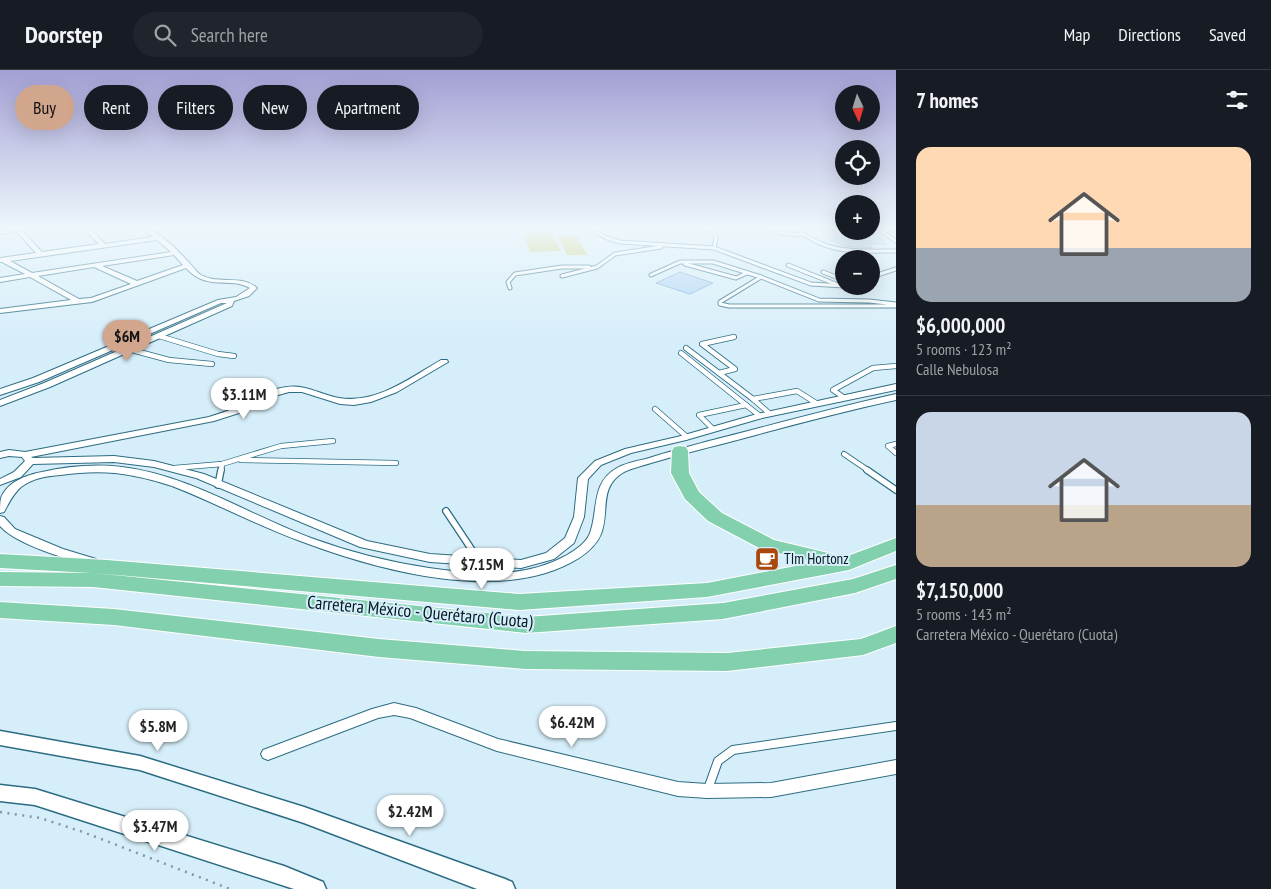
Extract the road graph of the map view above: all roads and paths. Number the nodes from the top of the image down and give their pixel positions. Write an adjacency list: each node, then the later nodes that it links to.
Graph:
1 (12, 265): 16 (street)
2 (101, 265): 10 (street)
3 (188, 265): 23 (street); 28 (street)
4 (599, 265): 11 (lane)
5 (673, 265): 17 (lane)
6 (691, 265): 14 (lane)
7 (723, 265): 14 (lane)
8 (760, 265): 24 (lane)
9 (788, 265): 22 (lane)
10 (96, 266): 16 (street); 23 (street)
11 (597, 267): 18 (lane); 25 (lane)
12 (896, 269): 15 (lane)
13 (823, 272): 20 (lane)
14 (747, 273): 19 (lane)
15 (880, 274)
16 (30, 275): 21 (street); 30 (street)
17 (650, 275)
18 (562, 276)
19 (761, 277): 26 (lane); 32 (lane)
20 (835, 277)
21 (0, 280)
22 (835, 283)
23 (137, 284): 30 (street)
24 (835, 286)
25 (510, 288)
26 (814, 298): 27 (lane); 32 (lane)
27 (819, 300): 29 (lane); 34 (lane)
28 (231, 301): 36 (street); 42 (street)
29 (869, 301): 31 (lane); 33 (lane)
30 (79, 302): 35 (street)
31 (896, 305): 33 (lane)
32 (801, 306): 34 (lane)
33 (876, 306): 34 (lane)
34 (816, 307)
35 (0, 311)
36 (159, 336): 39 (street); 41 (lane)
37 (734, 337): 47 (lane)
38 (686, 348): 47 (lane)
39 (128, 349): 43 (street); 45 (lane)
40 (681, 353): 55 (lane)
41 (234, 356)
42 (90, 357): 43 (street); 49 (street)
43 (100, 361): 53 (street)
44 (444, 362): 67 (street)
45 (212, 364)
46 (896, 366): 50 (lane)
47 (718, 373): 52 (lane)
48 (896, 387): 50 (street)
49 (0, 392)
50 (842, 397): 54 (street)
51 (896, 397): 59 (street)
52 (753, 399): 54 (lane); 58 (lane)
53 (0, 403)
54 (816, 403): 56 (street)
55 (746, 405): 58 (lane); 60 (lane)
56 (799, 406): 58 (street); 59 (street)
57 (655, 410): 62 (lane)
58 (764, 415): 60 (street)
59 (813, 416): 62 (street)
60 (713, 429): 62 (street)
61 (333, 441): 68 (lane)
62 (683, 444): 86 (street); 87 (highway); 89 (street)
63 (896, 444): 64 (lane)
64 (896, 453)
65 (844, 454): 76 (lane)
66 (0, 455): 67 (street)
67 (27, 458): 71 (street); 72 (street)
68 (236, 460): 69 (lane); 70 (lane)
69 (396, 463)
70 (222, 464): 71 (lane); 74 (lane)
71 (172, 468): 74 (street)
72 (25, 475): 73 (street); 75 (street); 79 (street)
73 (0, 483): 75 (street)
74 (218, 485): 77 (street)
75 (14, 487): 78 (street)
76 (896, 490)
77 (239, 494): 79 (street); 84 (street)
78 (3, 495): 80 (street)
79 (222, 503): 89 (street)
80 (0, 510)
81 (446, 510): 86 (lane)
82 (0, 519): 88 (street)
83 (896, 544): 87 (highway)
84 (430, 558): 86 (street); 89 (street)
85 (0, 561): 88 (highway)
86 (480, 562)
87 (849, 563): 88 (highway)
88 (107, 567)
89 (428, 572)
90 (896, 572): 91 (highway, Carretera México - Querétaro (Cuota))
91 (0, 579)
92 (0, 610): 93 (highway)
93 (896, 634)
94 (896, 726): 98 (lane)
95 (0, 738): 103 (street)
96 (268, 754): 98 (street)
97 (896, 767): 98 (street)
98 (707, 791)
99 (0, 792): 102 (street)
100 (0, 812): 101 (path)
101 (230, 889)
102 (316, 889)
103 (505, 889)

